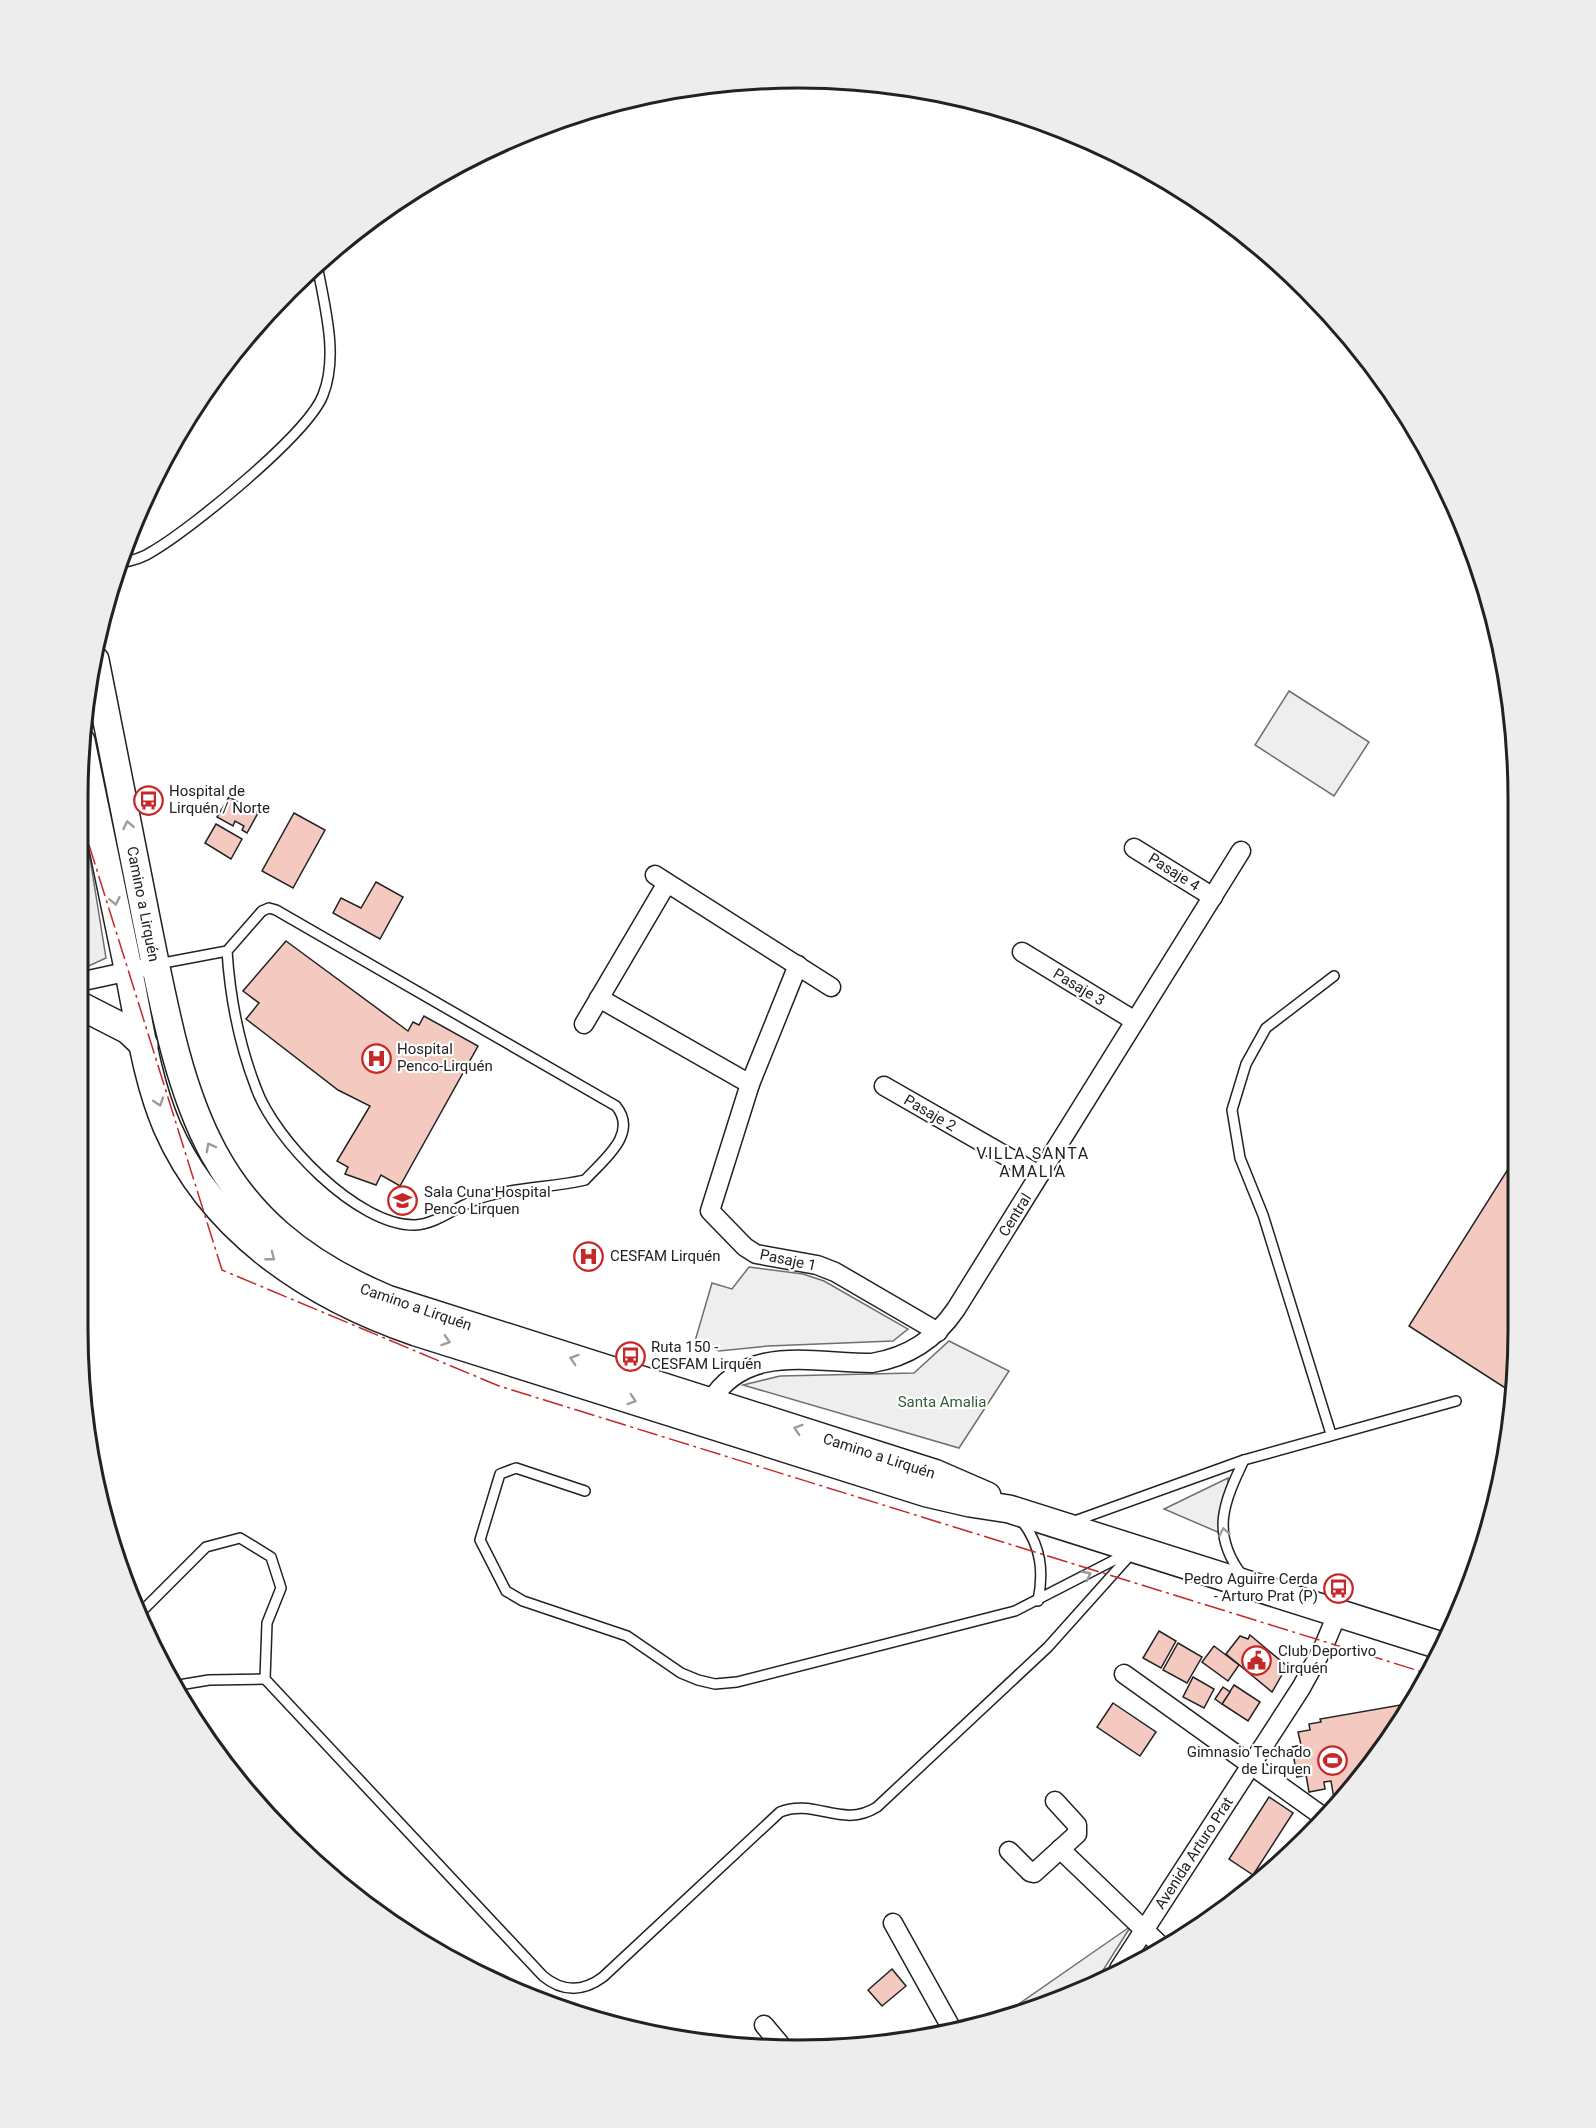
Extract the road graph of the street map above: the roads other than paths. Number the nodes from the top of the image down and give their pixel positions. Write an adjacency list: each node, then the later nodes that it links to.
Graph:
1 (319, 275): 2 (lane)
2 (129, 562)
3 (99, 682): 10 (main road, Camino a Lirquén, one-way to 3)
4 (89, 779): 12 (main road, Camino a Lirquén, one-way to 12)
5 (1134, 848): 7 (street, Pasaje 4)
6 (1241, 850): 7 (street, Central)
7 (1213, 897): 18 (street, Central)
8 (227, 951): 8 (lane); 10 (lane)
9 (1022, 952): 18 (street, Pasaje 3)
10 (156, 965): 12 (street); 26 (main road, Camino a Lirquén, one-way to 10)
11 (798, 966): 15 (street); 16 (street); 21 (street)
12 (129, 971): 14 (street); 20 (main road, Camino a Lirquén)
13 (1334, 976): 27 (lane)
14 (88, 980)
15 (831, 987)
16 (599, 998): 19 (street); 21 (street)
17 (88, 1010): 20 (main road)
18 (1135, 1021): 23 (street, Central)
19 (584, 1024)
20 (144, 1045): 30 (main road, Camino a Lirquén, one-way to 30)
21 (750, 1084): 24 (street, Pasaje 1)
22 (884, 1086): 23 (street, Pasaje 2)
23 (1039, 1176): 24 (street, Central)
24 (938, 1332): 26 (street, Central)
25 (1456, 1401): 27 (lane)
26 (710, 1402): 30 (main road, Camino a Lirquén, one-way to 26)
27 (1331, 1434): 28 (lane)
28 (1244, 1460): 31 (lane); 33 (lane, one-way to 28)
29 (585, 1491): 34 (lane)
30 (1009, 1509): 31 (main road, Camino a Lirquén); 34 (lane)
31 (1062, 1525): 32 (main road, Camino a Lirquén)
32 (1136, 1549): 33 (main road, Camino a Lirquén); 34 (lane, one-way to 32); 39 (lane)
33 (1249, 1584): 36 (main road, Camino a Lirquén)
34 (1038, 1601)
35 (145, 1608): 39 (lane)
36 (1338, 1612): 37 (main road, Camino a Lirquén); 41 (street, Avenida Arturo Prat)
37 (1434, 1643)
38 (1124, 1674): 41 (street)
39 (265, 1679): 40 (lane)
40 (184, 1684)
41 (1251, 1765): 43 (street); 47 (street, Avenida Arturo Prat)
42 (1055, 1801): 44 (street)
43 (1318, 1813)
44 (1060, 1849): 45 (street); 47 (street)
45 (1009, 1851)
46 (893, 1923): 50 (street)
47 (1144, 1930): 48 (street); 49 (street, Avenida Arturo Prat)
48 (1157, 1942)
49 (1126, 1959)
50 (949, 2023)
51 (764, 2025): 52 (street)
52 (776, 2039)

